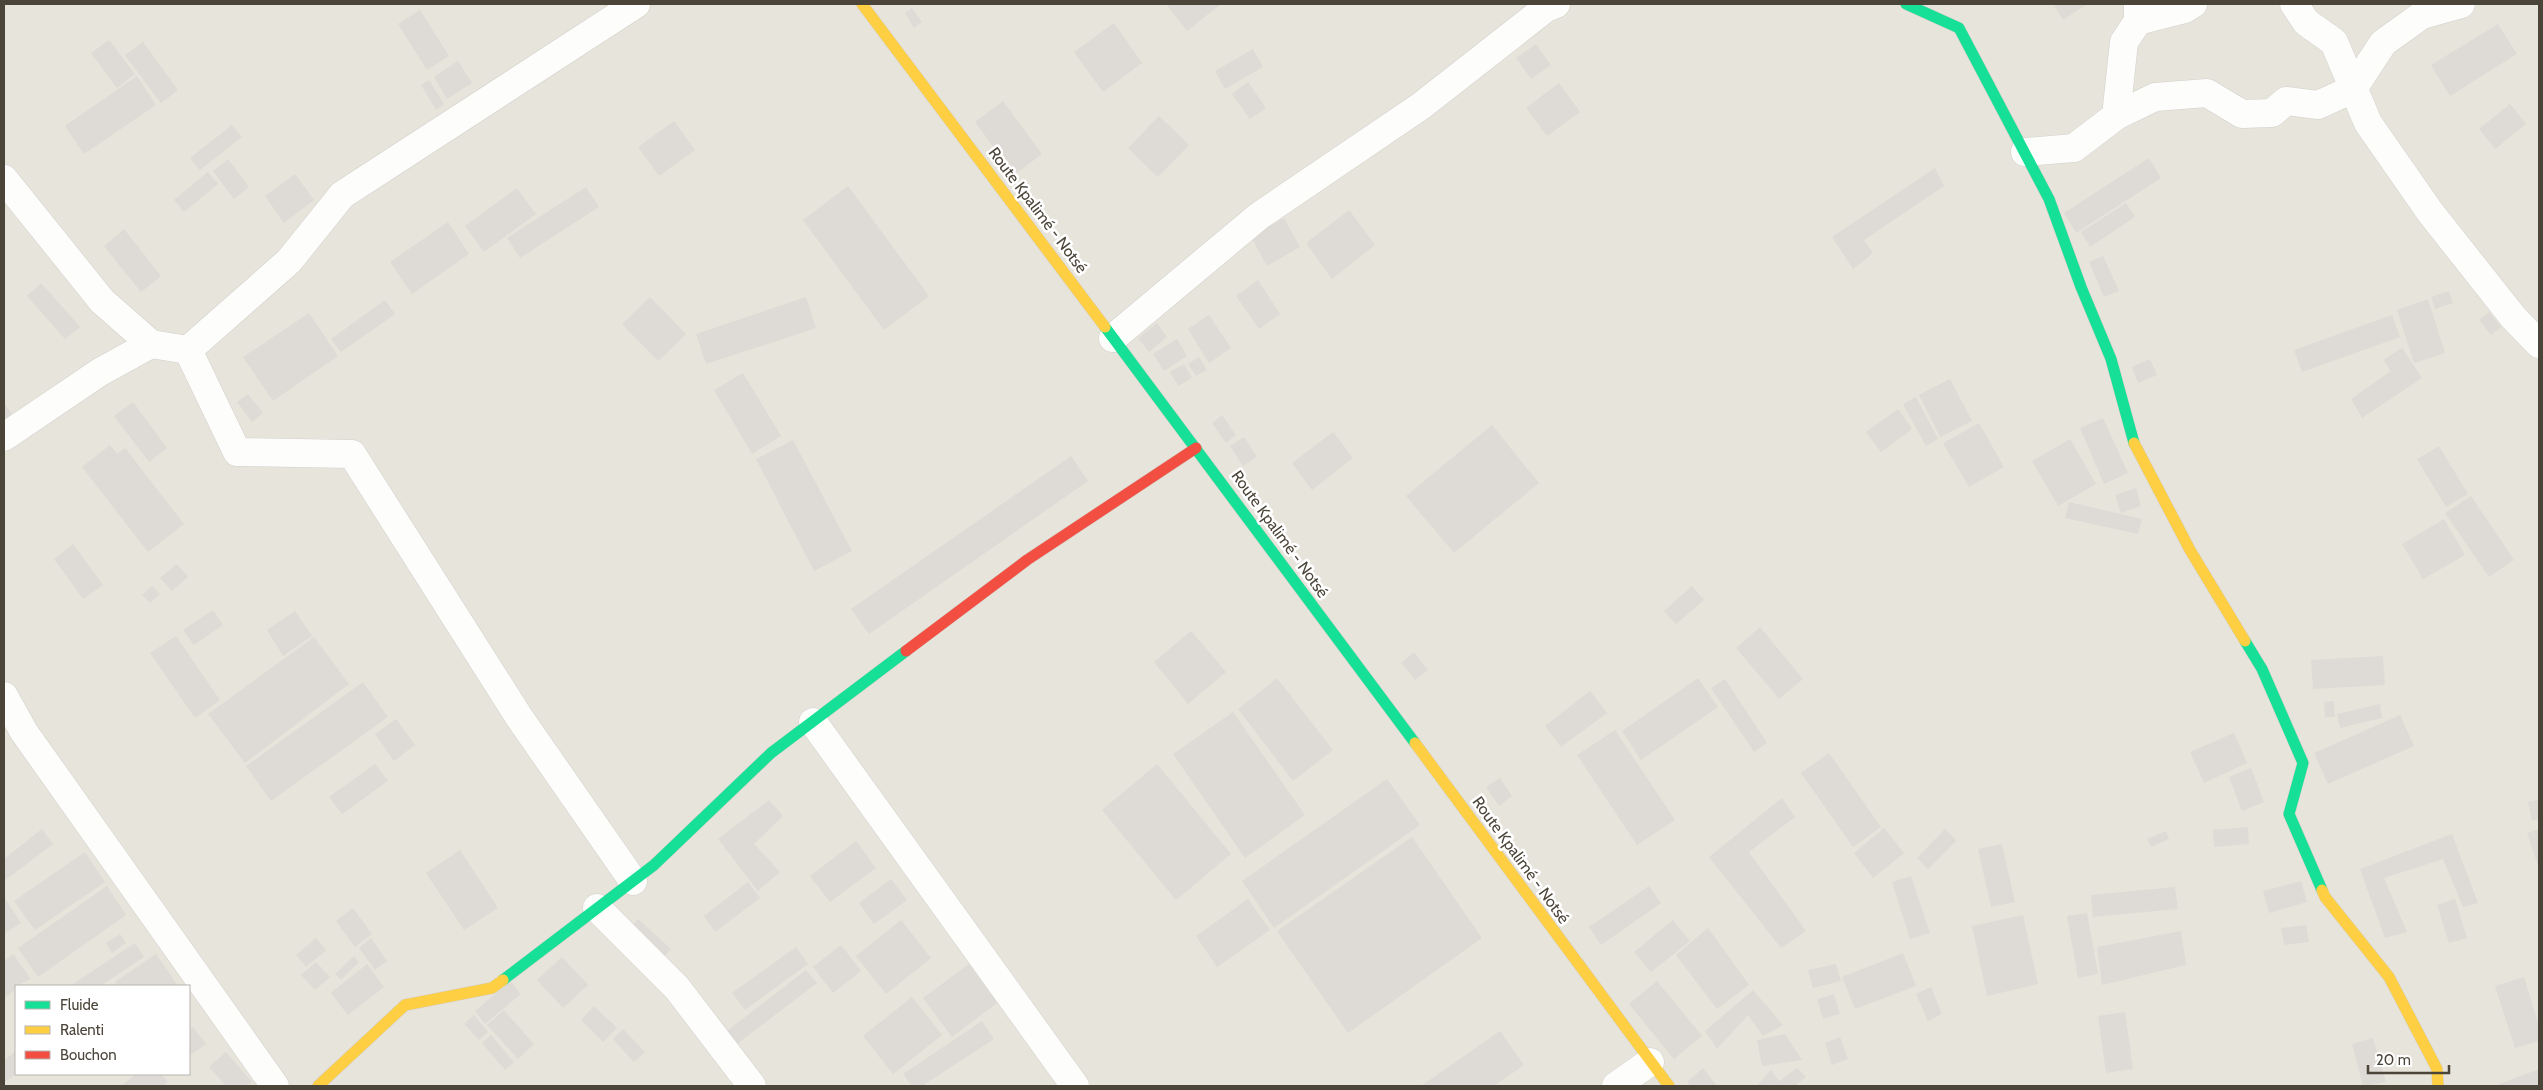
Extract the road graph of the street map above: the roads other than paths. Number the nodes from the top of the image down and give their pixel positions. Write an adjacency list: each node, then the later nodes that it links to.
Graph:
1 (636, 4): 16 (street)
2 (862, 4): 13 (street, Route Kpalimé - Notsé)
3 (1906, 4): 11 (street)
4 (2194, 4): 8 (street)
5 (2294, 4): 9 (street)
6 (2460, 4): 9 (street)
7 (1548, 5): 13 (street)
8 (2138, 12): 10 (street)
9 (2353, 89): 10 (street); 15 (street)
10 (2116, 116): 11 (street)
11 (2025, 152): 32 (street)
12 (4, 180): 14 (street)
13 (1114, 338): 18 (street, Route Kpalimé - Notsé)
14 (151, 344): 16 (street); 17 (street)
15 (2539, 344)
16 (188, 350): 23 (street)
17 (4, 437)
18 (1196, 448): 21 (street); 25 (street, Route Kpalimé - Notsé)
19 (4, 696): 22 (street)
20 (4, 714): 22 (street)
21 (813, 722): 23 (street); 29 (street)
22 (24, 732): 26 (street)
23 (633, 881): 24 (street)
24 (597, 908): 27 (street); 28 (street)
25 (1650, 1062): 30 (street); 31 (street, Route Kpalimé - Notsé)
26 (275, 1086)
27 (318, 1086)
28 (752, 1086)
29 (1075, 1086)
30 (1616, 1086)
31 (1669, 1086)
32 (2438, 1086)

